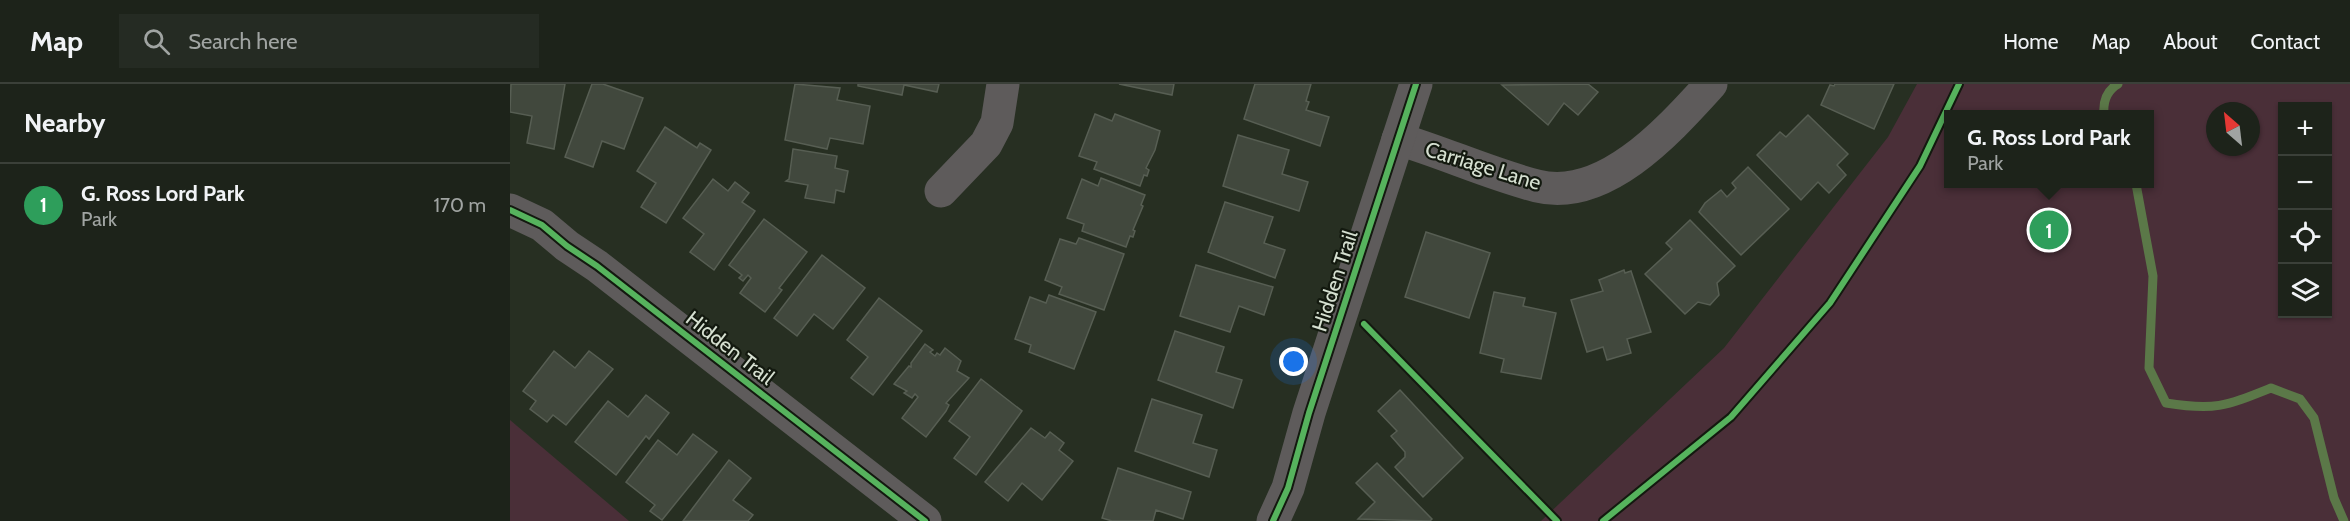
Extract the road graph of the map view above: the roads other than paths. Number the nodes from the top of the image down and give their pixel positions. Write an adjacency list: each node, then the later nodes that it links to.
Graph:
1 (1004, 84): 5 (street)
2 (1416, 84): 4 (street, Hidden Trail)
3 (1711, 84): 4 (street, Carriage Lane)
4 (1398, 140): 8 (street, Hidden Trail)
5 (941, 191)
6 (510, 210): 7 (street, Hidden Trail)
7 (925, 521)
8 (1273, 521)

